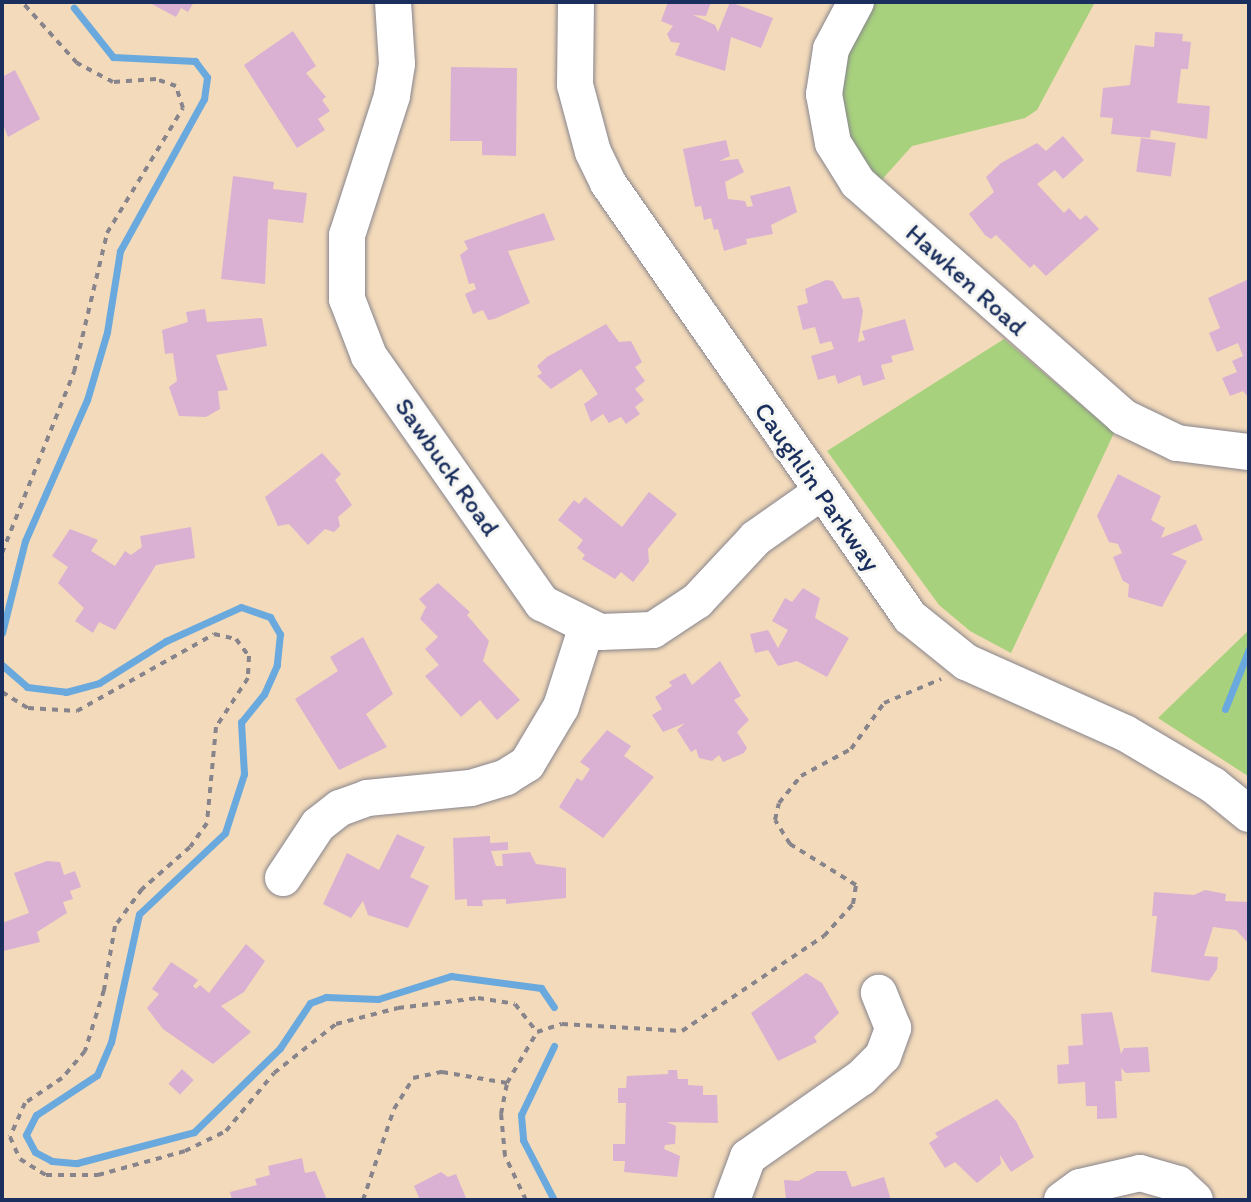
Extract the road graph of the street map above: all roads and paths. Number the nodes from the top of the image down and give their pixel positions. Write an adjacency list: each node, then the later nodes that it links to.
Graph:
1 (22, 2): 7 (path)
2 (393, 2): 8 (street, Sawbuck Road)
3 (576, 2): 6 (street, Caughlin Parkway)
4 (856, 2): 5 (street, Hawken Road)
5 (1249, 452)
6 (820, 493): 8 (street, Sawbuck Road); 9 (street, Caughlin Parkway)
7 (2, 553)
8 (587, 626): 12 (street)
9 (966, 662): 11 (street, Caughlin Parkway); 14 (path)
10 (2, 692): 14 (path)
11 (1249, 814)
12 (283, 878)
13 (879, 993): 18 (street)
14 (537, 1032): 15 (path)
15 (507, 1083): 16 (path); 17 (path)
16 (363, 1200)
17 (526, 1200)
18 (732, 1200)
19 (1062, 1200): 20 (street)
20 (1195, 1200)

